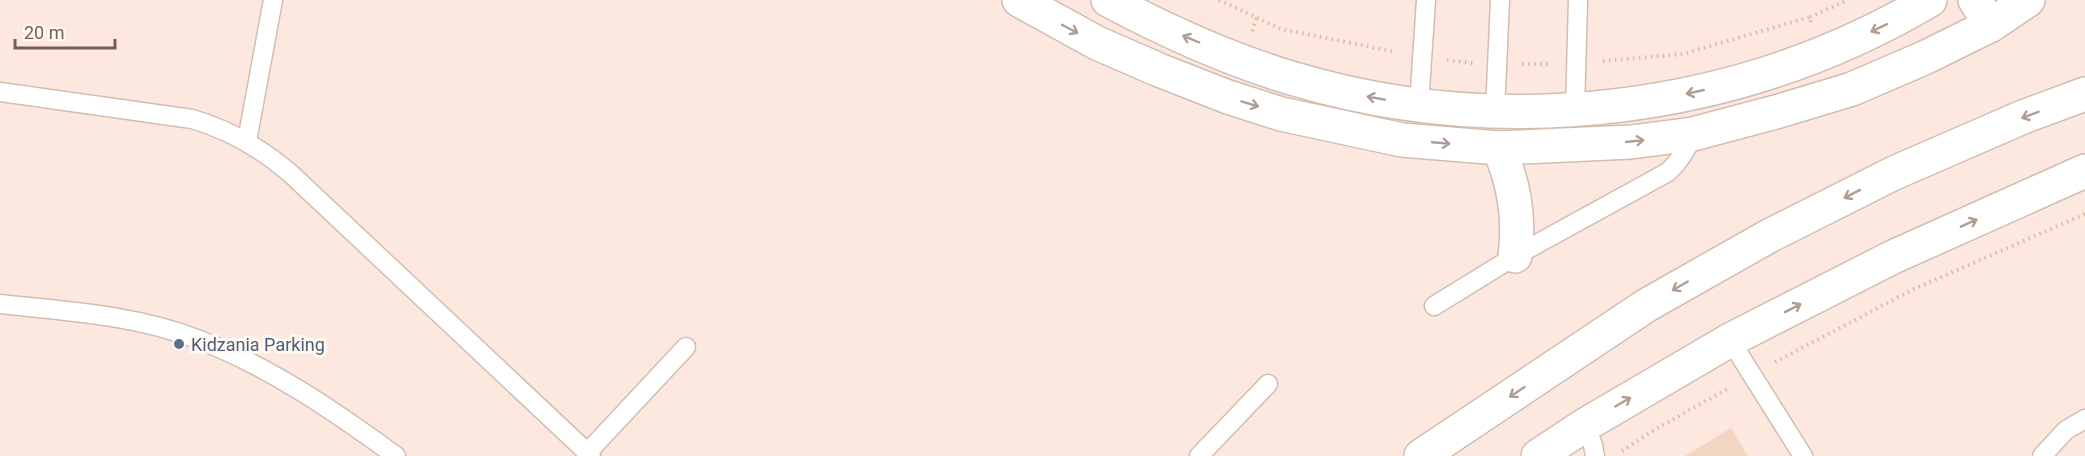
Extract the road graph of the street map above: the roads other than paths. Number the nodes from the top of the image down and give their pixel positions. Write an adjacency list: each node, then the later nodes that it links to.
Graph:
1 (273, 0): 18 (lane)
2 (1020, 0): 16 (street, one-way to 16)
3 (1426, 0): 13 (lane)
4 (1500, 0): 15 (lane)
5 (1578, 0): 14 (lane)
6 (1930, 0): 14 (street, one-way to 14)
7 (2028, 0): 9 (street)
8 (1119, 3): 10 (street, one-way to 8)
9 (1983, 12): 17 (street)
10 (1292, 78): 13 (street, one-way to 10); 16 (street)
11 (0, 92): 18 (lane)
12 (2085, 94): 32 (street, one-way to 32)
13 (1419, 105): 15 (street)
14 (1575, 110): 15 (street)
15 (1495, 111)
16 (1281, 114): 19 (street, one-way to 19)
17 (1693, 134): 19 (street, one-way to 17); 21 (lane)
18 (247, 141): 29 (lane)
19 (1498, 148): 21 (street)
20 (2085, 171): 24 (street, one-way to 20)
21 (1515, 256): 23 (lane)
22 (0, 304): 30 (lane)
23 (1434, 306)
24 (1730, 340): 28 (street, one-way to 24); 35 (lane)
25 (686, 347): 29 (lane)
26 (1268, 384): 31 (lane)
27 (2085, 419): 36 (lane)
28 (1585, 424): 33 (street); 34 (lane)
29 (589, 454)
30 (396, 456)
31 (1199, 456)
32 (1421, 456)
33 (1538, 456)
34 (1595, 456)
35 (1803, 456)
36 (2042, 456)

